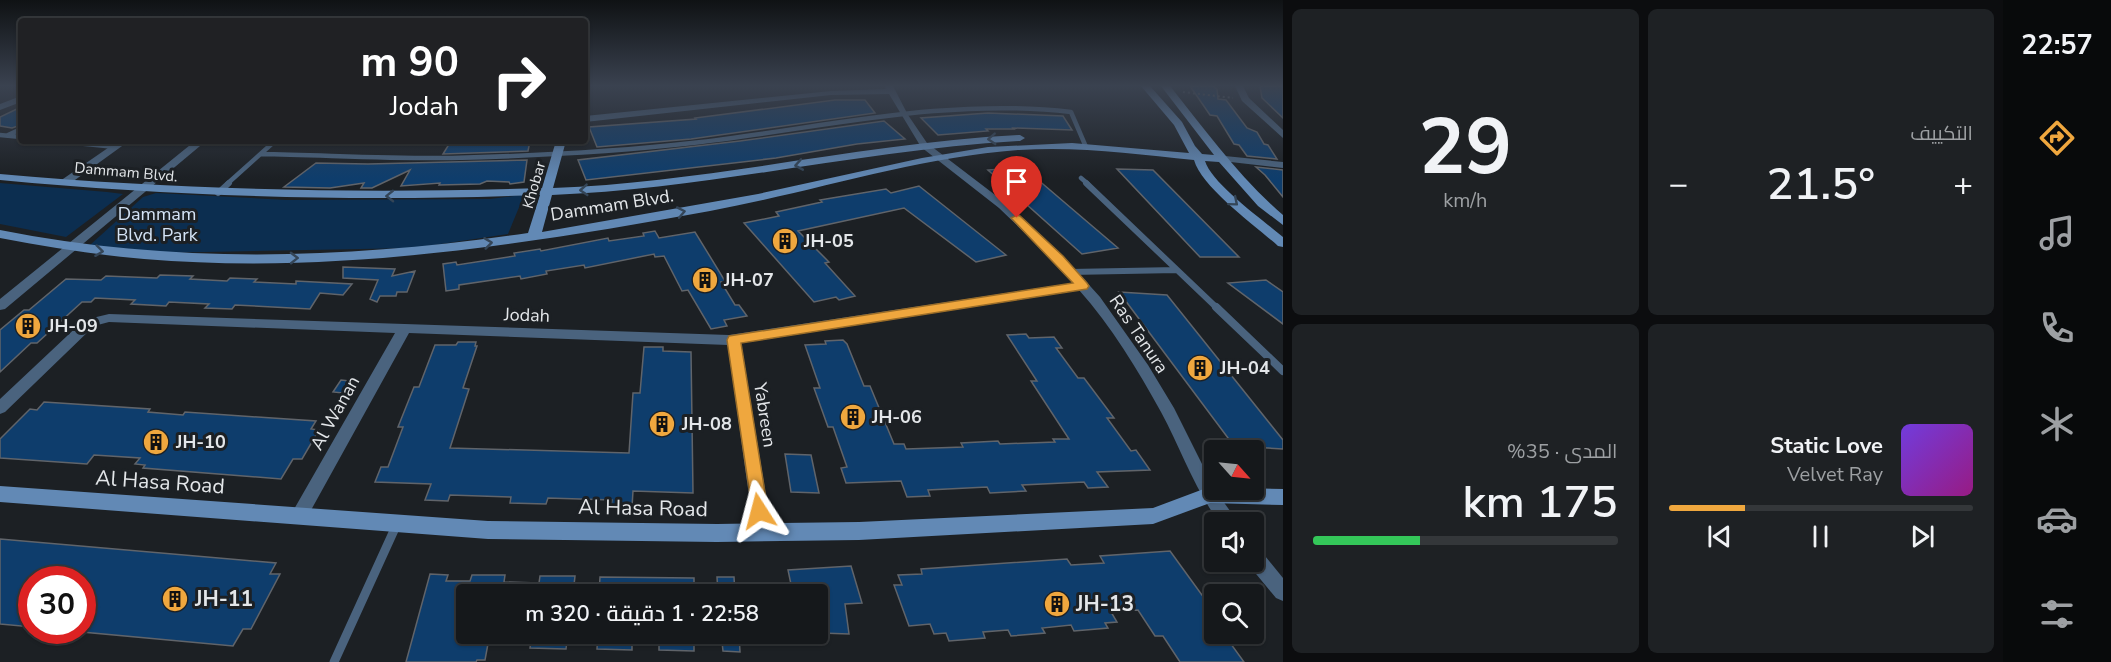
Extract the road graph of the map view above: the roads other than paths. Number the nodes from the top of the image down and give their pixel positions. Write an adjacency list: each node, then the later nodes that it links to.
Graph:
1 (869, 117): 19 (lane)
2 (905, 117): 16 (street, Ras Tanura)
3 (1073, 117): 11 (lane)
4 (1172, 117): 17 (main road)
5 (1191, 117): 20 (main road)
6 (1264, 117): 8 (street)
7 (18, 130): 9 (lane)
8 (1283, 135)
9 (3, 136): 10 (lane)
10 (18, 137)
11 (1084, 142): 16 (main road, Dammam Blvd., one-way to 16); 17 (main road, Dammam Blvd.); 21 (main road, Dammam Blvd.); 22 (main road, Dammam Blvd.)
12 (120, 144): 26 (street)
13 (197, 144): 27 (street)
14 (272, 144): 18 (lane)
15 (560, 144): 19 (main road, Khobar)
16 (924, 145): 22 (street, Ras Tanura); 28 (main road, Dammam Blvd., one-way to 28)
17 (1190, 147): 20 (main road, Dammam Blvd.); 21 (main road)
18 (261, 154): 19 (lane); 29 (lane)
19 (558, 154): 28 (main road, Khobar)
20 (1222, 154): 21 (main road, Dammam Blvd.); 23 (street); 30 (main road)
21 (1199, 157): 33 (main road, one-way to 33)
22 (940, 159): 32 (main road, Dammam Blvd., one-way to 22); 36 (street, Ras Tanura)
23 (1283, 165)
24 (0, 177): 26 (main road, Dammam Blvd.)
25 (1081, 178): 35 (lane)
26 (64, 183): 27 (main road, Dammam Blvd.)
27 (141, 190): 29 (main road, Dammam Blvd.); 34 (street)
28 (547, 192): 29 (main road, Dammam Blvd., one-way to 29); 32 (main road, Khobar)
29 (216, 194)
30 (1283, 221)
31 (0, 234): 34 (main road, Dammam Blvd.)
32 (534, 236): 34 (main road, Dammam Blvd., one-way to 32)
33 (1283, 243)
34 (72, 247): 38 (street)
35 (1177, 270): 36 (lane); 41 (lane)
36 (1070, 272): 37 (street, Ras Tanura)
37 (1082, 286): 40 (street, Jodah); 43 (street, Ras Tanura)
38 (0, 306)
39 (404, 329): 40 (street, Jodah); 42 (street, Jodah); 48 (street, Al Wanan)
40 (734, 340): 50 (street, Yabreen)
41 (1283, 371)
42 (0, 408)
43 (1204, 485)
44 (0, 494): 48 (main road, Al Hasa Road)
45 (1264, 496): 47 (main road, Al Hasa Road)
46 (1204, 497): 50 (main road, Al Hasa Road)
47 (1283, 497)
48 (299, 516): 49 (main road, Al Hasa Road)
49 (397, 524): 50 (main road, Al Hasa Road); 53 (lane)
50 (763, 532)
51 (1264, 569): 52 (street)
52 (1283, 592)
53 (334, 662)

